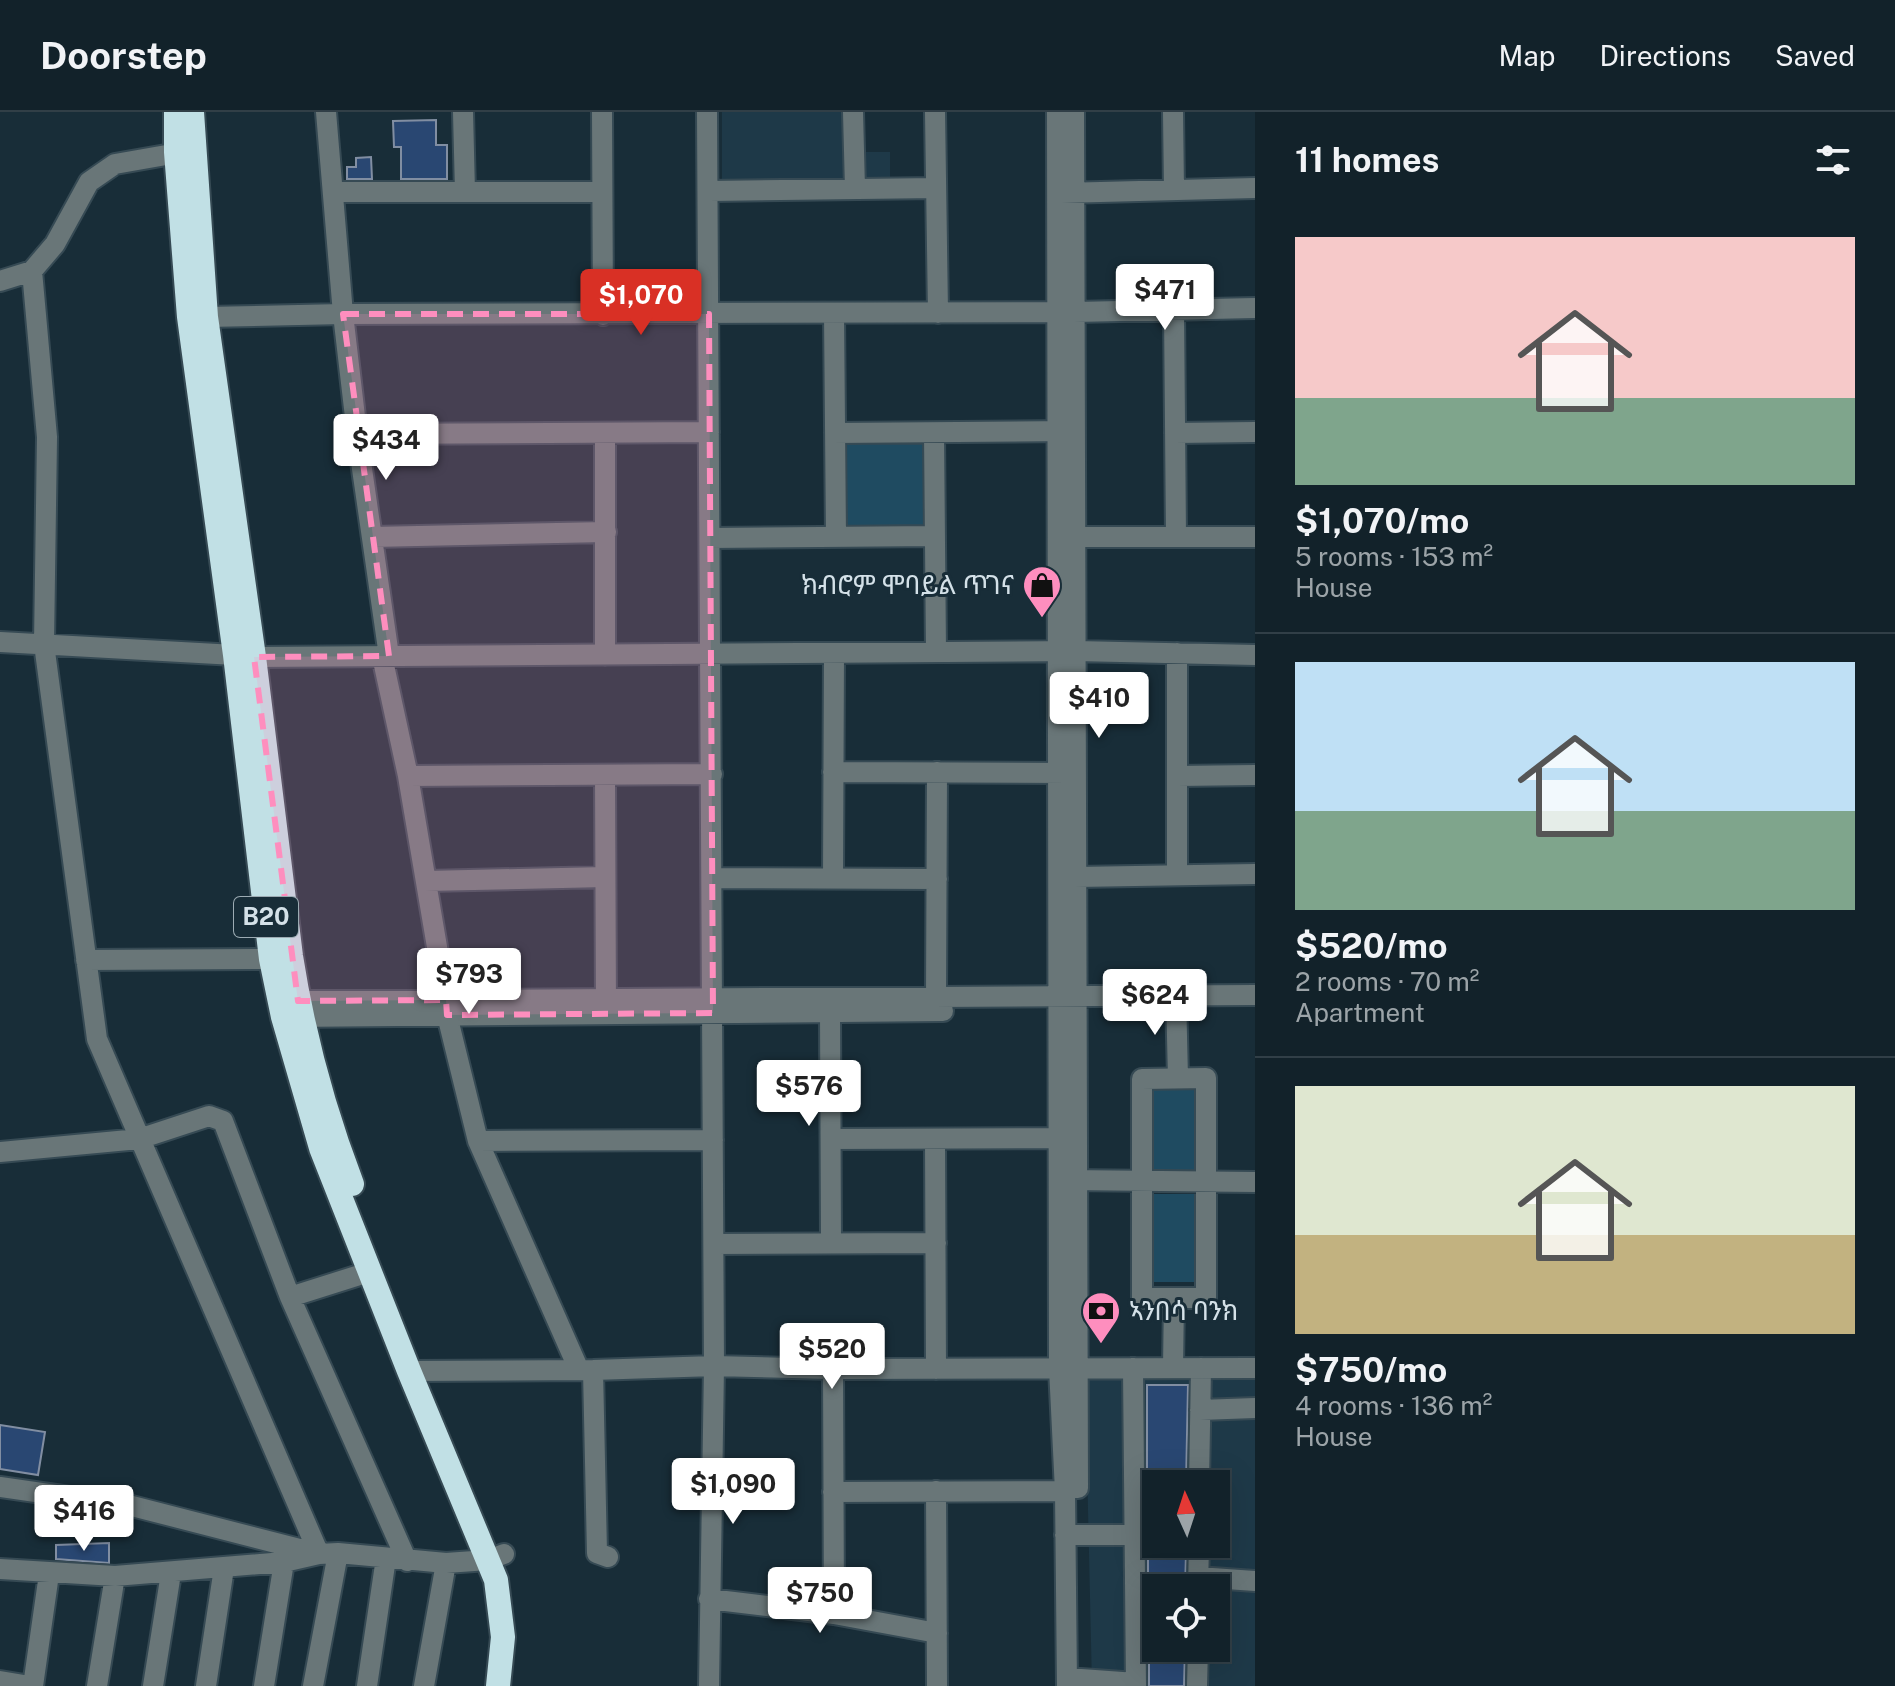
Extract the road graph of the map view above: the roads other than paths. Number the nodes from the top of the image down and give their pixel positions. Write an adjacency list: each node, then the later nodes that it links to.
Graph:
1 (176, 112): 12 (highway, B20)
2 (192, 112): 12 (highway, B20)
3 (326, 112): 18 (street)
4 (463, 112): 19 (street)
5 (602, 112): 20 (street)
6 (707, 112): 17 (street)
7 (853, 112): 15 (street)
8 (935, 112): 13 (street)
9 (1057, 112): 21 (street)
10 (1074, 112): 21 (street)
11 (1173, 112): 16 (street)
12 (185, 151): 22 (street); 32 (highway, B20); 41 (highway, B20)
13 (936, 188): 15 (street); 28 (street)
14 (1255, 188): 16 (street)
15 (855, 189): 17 (street)
16 (1174, 190): 21 (street)
17 (709, 191): 30 (street)
18 (333, 192): 19 (street); 29 (street)
19 (465, 192): 20 (street)
20 (602, 192): 31 (street)
21 (1066, 192): 26 (street)
22 (32, 271): 23 (street); 51 (street)
23 (0, 281)
24 (1255, 308): 25 (street)
25 (1174, 310): 26 (street); 39 (street)
26 (1066, 312): 28 (street); 34 (street)
27 (834, 313): 28 (street); 30 (street); 37 (street)
28 (938, 313)
29 (343, 314): 31 (street); 32 (street); 40 (street)
30 (709, 314): 31 (street); 33 (street)
31 (603, 315)
32 (206, 317): 41 (highway, B20)
33 (709, 432): 36 (street); 49 (street)
34 (1066, 432): 38 (street); 46 (street)
35 (1255, 432): 39 (street)
36 (605, 433): 40 (street); 42 (street)
37 (835, 433): 38 (street); 45 (street)
38 (934, 433): 43 (street)
39 (1175, 433): 47 (street)
40 (357, 434): 44 (street)
41 (217, 461): 59 (highway, B20)
42 (606, 532): 44 (street); 57 (street)
43 (935, 536): 45 (street); 53 (street)
44 (372, 537): 60 (street)
45 (836, 537): 49 (street)
46 (1067, 537): 47 (street); 52 (street)
47 (1176, 537): 48 (street)
48 (1255, 537)
49 (710, 538): 56 (street)
50 (0, 642): 51 (street)
51 (44, 644): 59 (street); 78 (street)
52 (1067, 651): 53 (street); 55 (street); 63 (street)
53 (936, 652): 54 (street)
54 (834, 653): 56 (street); 61 (street)
55 (1177, 653): 58 (street); 68 (street)
56 (711, 654): 57 (street); 64 (street)
57 (605, 655): 60 (street)
58 (1255, 655)
59 (244, 656): 60 (street); 77 (highway, B20); 87 (highway, B20)
60 (385, 656): 67 (street)
61 (833, 772): 62 (street); 74 (street)
62 (937, 772): 63 (street); 75 (street)
63 (1068, 773): 72 (street); 82 (street)
64 (712, 774): 65 (street); 73 (street)
65 (605, 775): 67 (street); 71 (street)
66 (1255, 775): 68 (street)
67 (408, 776): 76 (street)
68 (1177, 776): 70 (street)
69 (1255, 874): 70 (street)
70 (1177, 875): 72 (street)
71 (605, 877): 76 (street); 83 (street)
72 (1076, 877): 82 (street)
73 (712, 878): 74 (street); 84 (street)
74 (833, 878): 75 (street)
75 (937, 879): 80 (street)
76 (426, 881): 85 (street)
77 (271, 959): 78 (street); 87 (highway, B20)
78 (86, 960): 91 (street)
79 (1255, 995): 81 (street)
80 (936, 997): 82 (street); 84 (street)
81 (1176, 1002): 82 (street); 86 (street); 89 (street)
82 (1068, 1003): 88 (street); 90 (street); 97 (street)
83 (606, 1006): 84 (street); 85 (street)
84 (713, 1006): 88 (street); 94 (street)
85 (446, 1008): 87 (street); 95 (street)
86 (1255, 1008)
87 (290, 1009): 104 (highway, B20); 116 (highway, B20)
88 (830, 1012): 92 (street)
89 (1178, 1078): 98 (street); 99 (street)
90 (1059, 1138): 93 (street); 97 (street)
91 (139, 1139): 96 (street); 105 (street); 127 (street)
92 (831, 1139): 93 (street); 101 (street)
93 (935, 1139): 102 (street)
94 (713, 1140): 95 (street); 103 (street)
95 (478, 1141): 115 (street)
96 (0, 1152)
97 (1068, 1180): 98 (street); 108 (street)
98 (1142, 1181): 99 (street); 106 (street)
99 (1206, 1181): 100 (street); 106 (street)
100 (1255, 1182)
101 (831, 1243): 102 (street); 103 (street)
102 (936, 1243): 114 (street)
103 (714, 1244): 107 (street)
104 (369, 1272): 105 (street); 116 (highway, B20)
105 (290, 1297): 131 (street)
106 (1174, 1298): 110 (street)
107 (714, 1366): 113 (street); 115 (street); 141 (street)
108 (1068, 1368): 109 (street); 114 (street); 122 (street); 124 (street)
109 (1133, 1368): 110 (street); 125 (street)
110 (1173, 1368): 111 (street)
111 (1201, 1368): 112 (street); 118 (street)
112 (1255, 1368)
113 (833, 1369): 114 (street); 123 (street)
114 (936, 1369)
115 (586, 1370): 116 (street); 129 (street)
116 (416, 1371): 128 (highway, B20)
117 (1255, 1408): 118 (street)
118 (1200, 1410): 119 (street)
119 (1199, 1470)
120 (0, 1487): 127 (street)
121 (936, 1491): 122 (street); 123 (street); 143 (street)
122 (1065, 1491): 124 (street)
123 (833, 1492): 142 (street)
124 (1072, 1535): 125 (street); 146 (street)
125 (1133, 1535): 126 (street); 147 (street)
126 (1142, 1535)
127 (328, 1553): 130 (street); 132 (street); 153 (street)
128 (496, 1557): 133 (street); 156 (highway, B20); 157 (highway, B20)
129 (608, 1557)
130 (386, 1558): 131 (street); 154 (street)
131 (407, 1561): 133 (street)
132 (284, 1562): 134 (street); 152 (street)
133 (446, 1563): 155 (street)
134 (224, 1568): 136 (street); 151 (street)
135 (0, 1569): 137 (street)
136 (171, 1573): 138 (street); 150 (street)
137 (49, 1574): 138 (street); 148 (street)
138 (115, 1576): 149 (street)
139 (1255, 1581): 140 (street)
140 (1230, 1582)
141 (709, 1599): 142 (street); 158 (street)
142 (834, 1614): 143 (street)
143 (937, 1633): 159 (street)
144 (1198, 1662): 160 (street)
145 (0, 1681): 148 (street)
146 (1073, 1682): 147 (street)
147 (1136, 1684)
148 (32, 1686)
149 (97, 1686)
150 (153, 1686)
151 (206, 1686)
152 (264, 1686)
153 (313, 1686)
154 (367, 1686)
155 (424, 1686)
156 (498, 1686)
157 (514, 1686)
158 (709, 1686)
159 (937, 1686)
160 (1197, 1686)

